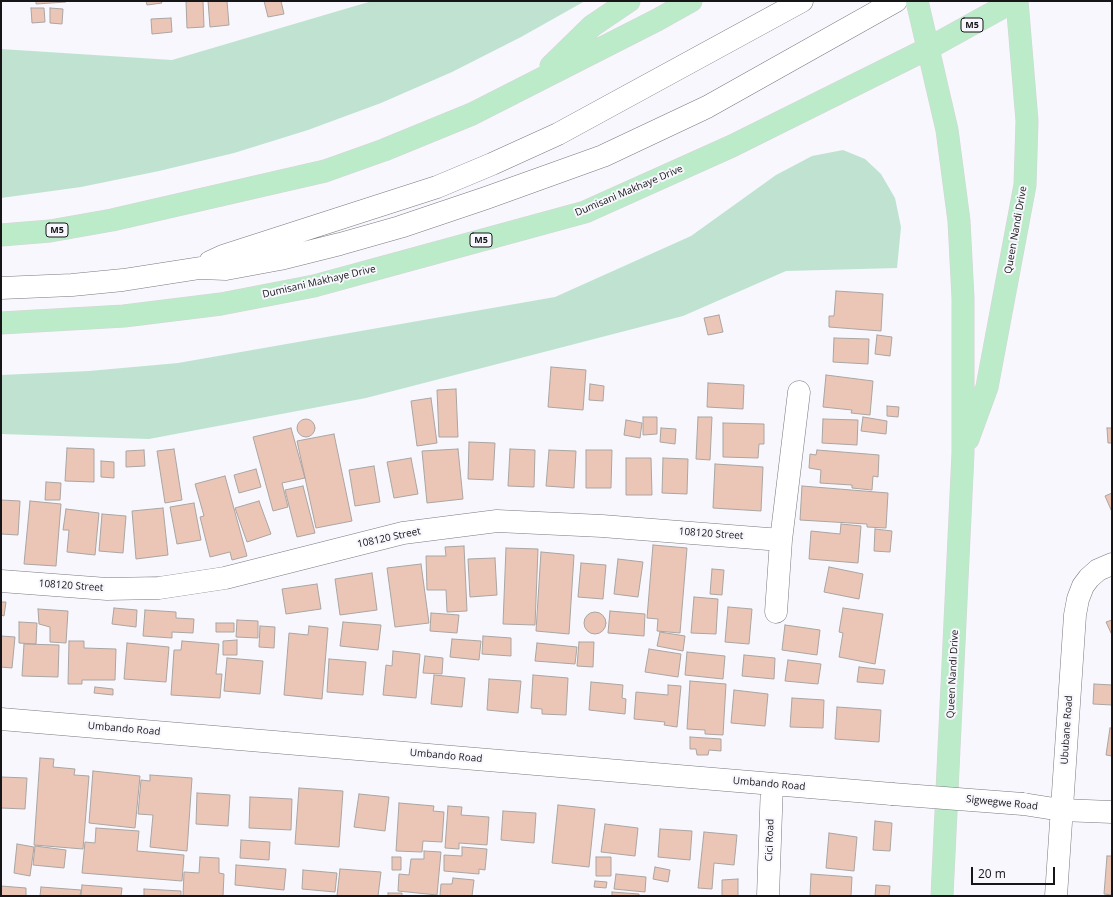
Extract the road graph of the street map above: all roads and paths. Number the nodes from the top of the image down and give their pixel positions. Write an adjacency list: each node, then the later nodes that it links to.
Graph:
1 (630, 1): 9 (main road)
2 (691, 1): 9 (main road, M5)
3 (802, 1): 11 (street)
4 (896, 1): 11 (street)
5 (917, 1): 8 (main road, Queen Nandi Drive)
6 (1014, 1): 8 (main road, Dumisani Makhaye Drive / M5)
7 (1017, 1): 15 (main road, Queen Nandi Drive)
8 (929, 48): 13 (main road, Dumisani Makhaye Drive / M5); 15 (main road, Queen Nandi Drive)
9 (538, 80): 10 (main road, M5)
10 (1, 235)
11 (200, 268): 12 (street)
12 (1, 288)
13 (1, 323)
14 (799, 392): 16 (street)
15 (964, 453): 26 (main road, Queen Nandi Drive)
16 (781, 540): 18 (street, 108120 Street); 19 (street)
17 (1105, 567): 23 (street, Ububane Road)
18 (1, 581)
19 (776, 612)
20 (1, 719): 21 (street, Umbando Road)
21 (772, 784): 22 (street, Umbando Road); 25 (street, Cici Road)
22 (892, 794): 23 (street, Sigwegwe Road, bridge)
23 (1061, 810): 24 (street, Sigwegwe Road); 27 (street, Ububane Road)
24 (1112, 812)
25 (768, 896)
26 (942, 896)
27 (1056, 896)

